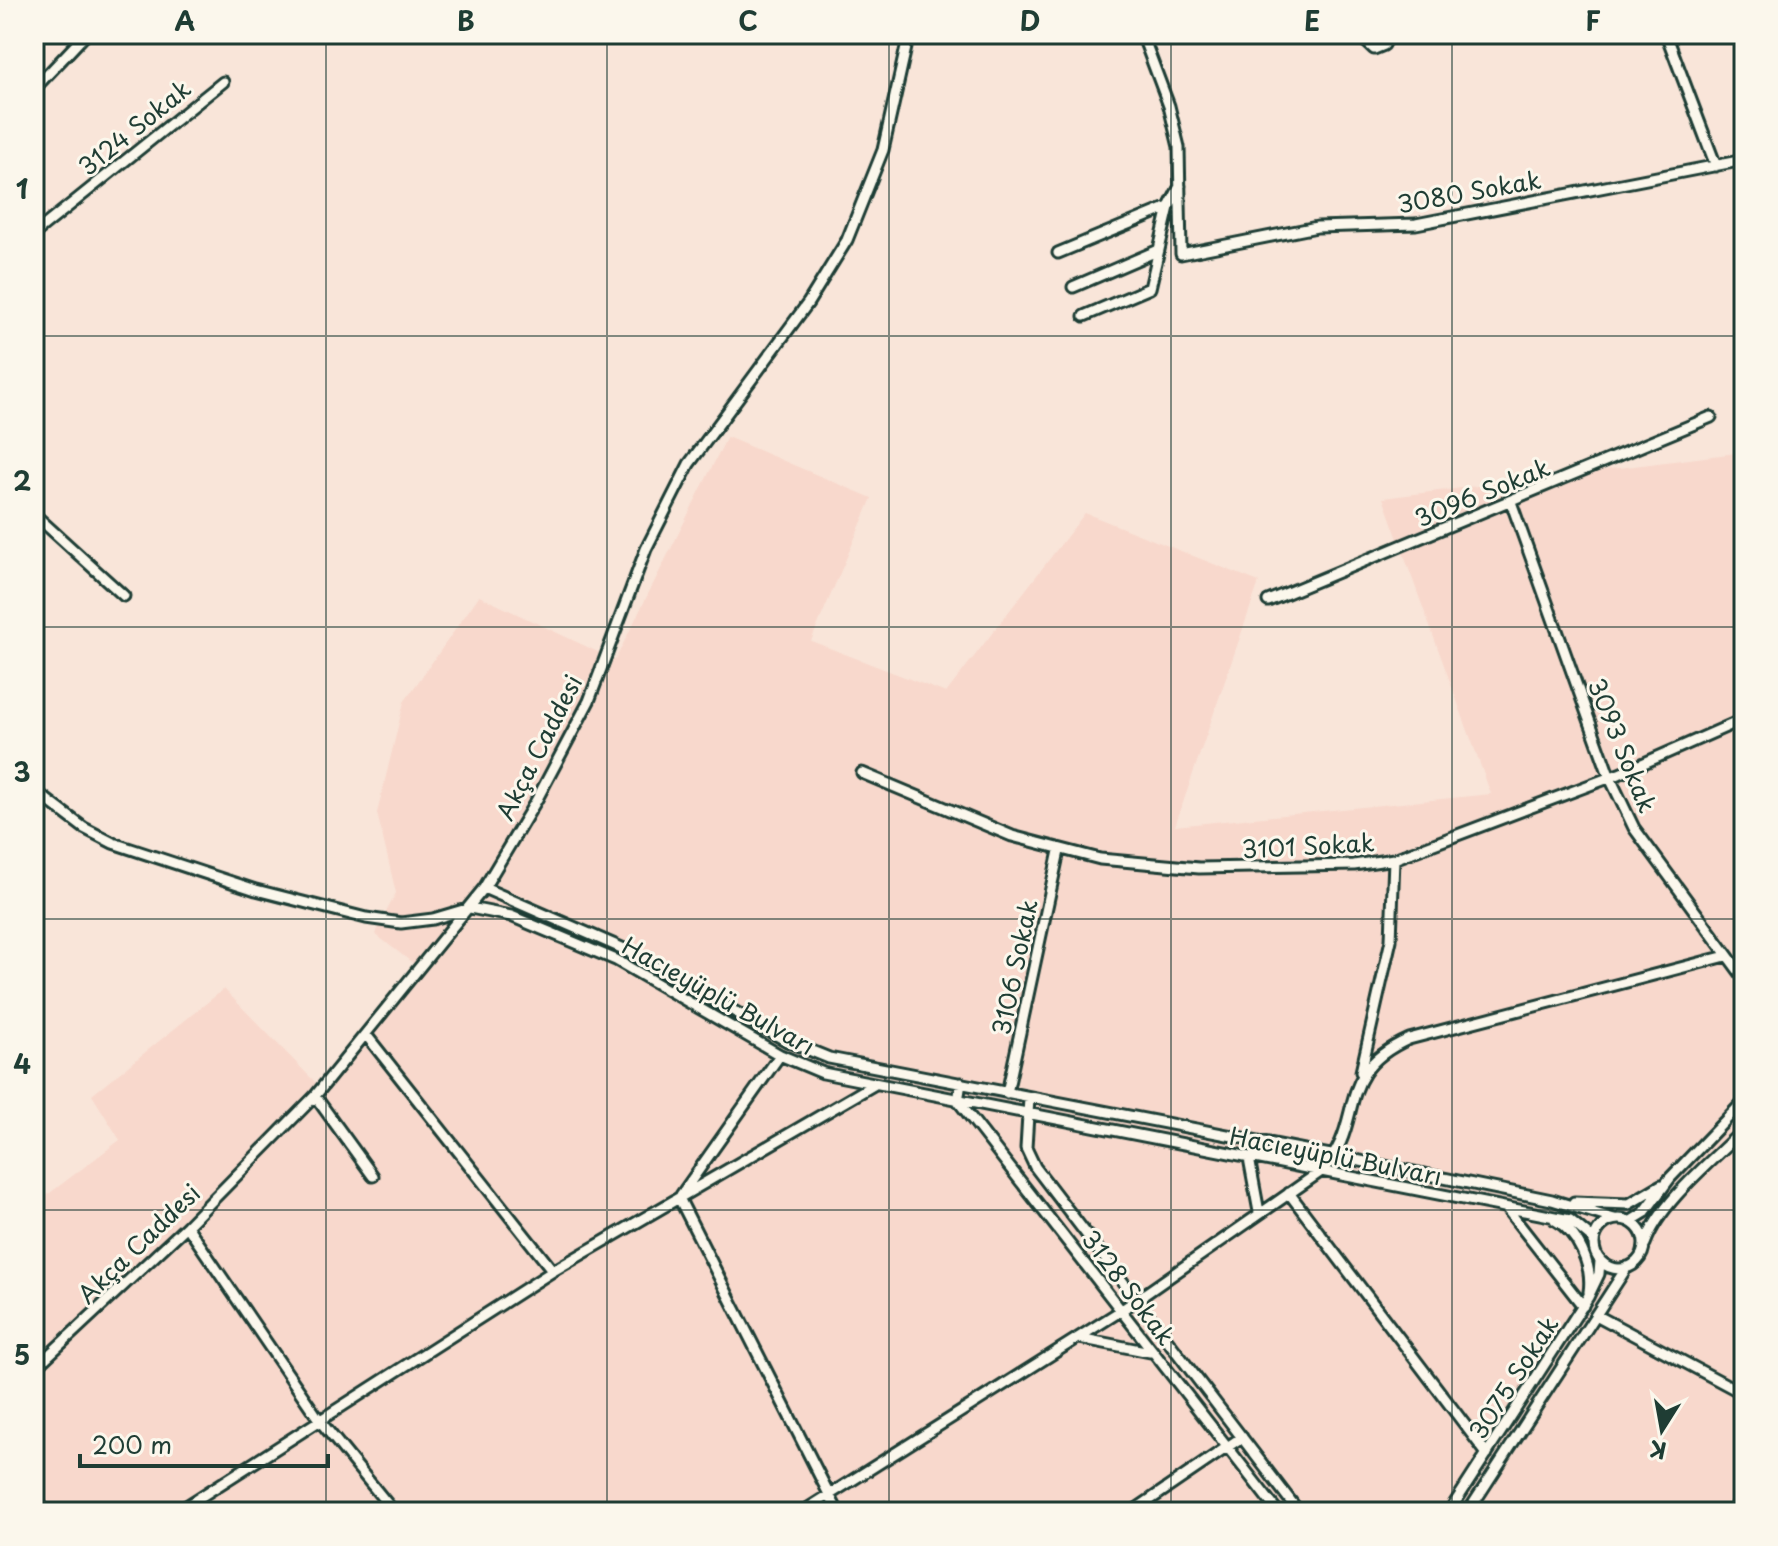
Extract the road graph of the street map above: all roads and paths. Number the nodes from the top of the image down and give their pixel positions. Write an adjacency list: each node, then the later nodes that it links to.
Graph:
1 (86, 34): 8 (street)
2 (1142, 34): 11 (street)
3 (1358, 34): 4 (street)
4 (1389, 34)
5 (1666, 34): 10 (street)
6 (909, 35): 29 (street, Akça Caddesi)
7 (223, 82): 13 (street, 3124 Sokak)
8 (34, 89)
9 (1744, 160): 10 (street, 3080 Sokak)
10 (1716, 166): 11 (street, 3080 Sokak)
11 (1180, 186): 12 (street)
12 (1169, 207): 14 (street); 15 (street)
13 (34, 234)
14 (1159, 250): 16 (street); 17 (street)
15 (1058, 253)
16 (1073, 287)
17 (1084, 316)
18 (1711, 417): 19 (street, 3096 Sokak)
19 (1511, 502): 22 (street, 3096 Sokak); 25 (street, 3093 Sokak)
20 (34, 514): 21 (street)
21 (124, 596)
22 (1268, 601)
23 (1744, 719): 25 (street, 3101 Sokak)
24 (862, 773): 27 (street, 3101 Sokak)
25 (1610, 778): 28 (street, 3101 Sokak); 32 (street, 3093 Sokak)
26 (34, 790): 30 (street, Hacıeyüplü Bulvarı)
27 (1059, 851): 28 (street, 3101 Sokak); 40 (street, 3106 Sokak)
28 (1394, 859): 37 (street)
29 (484, 888): 30 (street, Akça Caddesi); 31 (street, Hacıeyüplü Bulvarı)
30 (470, 908): 33 (street, Hacıeyüplü Bulvarı); 35 (street, Akça Caddesi)
31 (624, 949): 33 (street); 38 (street, Hacıeyüplü Bulvarı)
32 (1726, 956): 34 (street, 3093 Sokak); 37 (street)
33 (616, 960): 36 (street, Hacıeyüplü Bulvarı)
34 (1744, 978)
35 (367, 1036): 41 (street, Akça Caddesi); 65 (street)
36 (780, 1055): 39 (street, Hacıeyüplü Bulvarı); 53 (street)
37 (1359, 1079): 47 (street)
38 (961, 1083): 40 (street, Hacıeyüplü Bulvarı); 43 (street)
39 (875, 1084): 43 (street, Hacıeyüplü Bulvarı); 53 (street)
40 (1007, 1093): 42 (street, Hacıeyüplü Bulvarı)
41 (315, 1096): 50 (street); 60 (street, Akça Caddesi)
42 (1029, 1098): 45 (street, 3128 Sokak); 47 (street, Hacıeyüplü Bulvarı)
43 (958, 1101): 45 (street, Hacıeyüplü Bulvarı); 68 (street, 3128 Sokak)
44 (1744, 1101): 51 (street)
45 (1027, 1114): 48 (street, Hacıeyüplü Bulvarı); 66 (street, 3128 Sokak)
46 (1744, 1129): 62 (street)
47 (1336, 1156): 49 (street); 54 (street, Hacıeyüplü Bulvarı)
48 (1249, 1158): 49 (street, Hacıeyüplü Bulvarı); 56 (street)
49 (1320, 1172): 52 (street); 55 (street, Hacıeyüplü Bulvarı)
50 (373, 1176)
51 (1670, 1178): 54 (street); 59 (street)
52 (1289, 1193): 56 (street); 77 (street)
53 (679, 1198): 65 (street); 78 (street)
54 (1552, 1200): 58 (street, Hacıeyüplü Bulvarı)
55 (1507, 1209): 57 (street, Hacıeyüplü Bulvarı); 67 (street)
56 (1259, 1212): 66 (street)
57 (1544, 1216): 61 (street, Hacıeyüplü Bulvarı); 67 (street)
58 (1614, 1219): 59 (street); 61 (street)
59 (1631, 1221): 62 (street)
60 (187, 1226): 72 (street, Akça Caddesi); 74 (street)
61 (1594, 1240): 63 (street)
62 (1645, 1244): 64 (street)
63 (1600, 1261): 64 (street); 67 (street, 3075 Sokak)
64 (1627, 1267): 69 (street, 3075 Sokak)
65 (553, 1271): 74 (street)
66 (1139, 1298): 68 (street); 75 (street, 3128 Sokak)
67 (1586, 1302): 77 (street, 3075 Sokak)
68 (1122, 1310): 70 (street); 71 (street, 3128 Sokak)
69 (1596, 1315): 73 (street); 90 (street, 3075 Sokak)
70 (1079, 1338): 71 (street); 78 (street)
71 (1154, 1355): 76 (street, 3128 Sokak)
72 (34, 1369)
73 (1744, 1394)
74 (320, 1421): 82 (street); 83 (street)
75 (1242, 1437): 76 (street); 88 (street, 3128 Sokak)
76 (1227, 1448): 86 (street); 87 (street, 3128 Sokak)
77 (1487, 1454): 89 (street, 3075 Sokak)
78 (829, 1494): 84 (street); 85 (street)
79 (1744, 1495): 91 (street)
80 (34, 1496): 81 (street)
81 (46, 1512)
82 (177, 1512)
83 (394, 1512)
84 (802, 1512)
85 (838, 1512)
86 (1132, 1512)
87 (1278, 1512)
88 (1299, 1512)
89 (1449, 1512)
90 (1468, 1512)
91 (1732, 1512)

